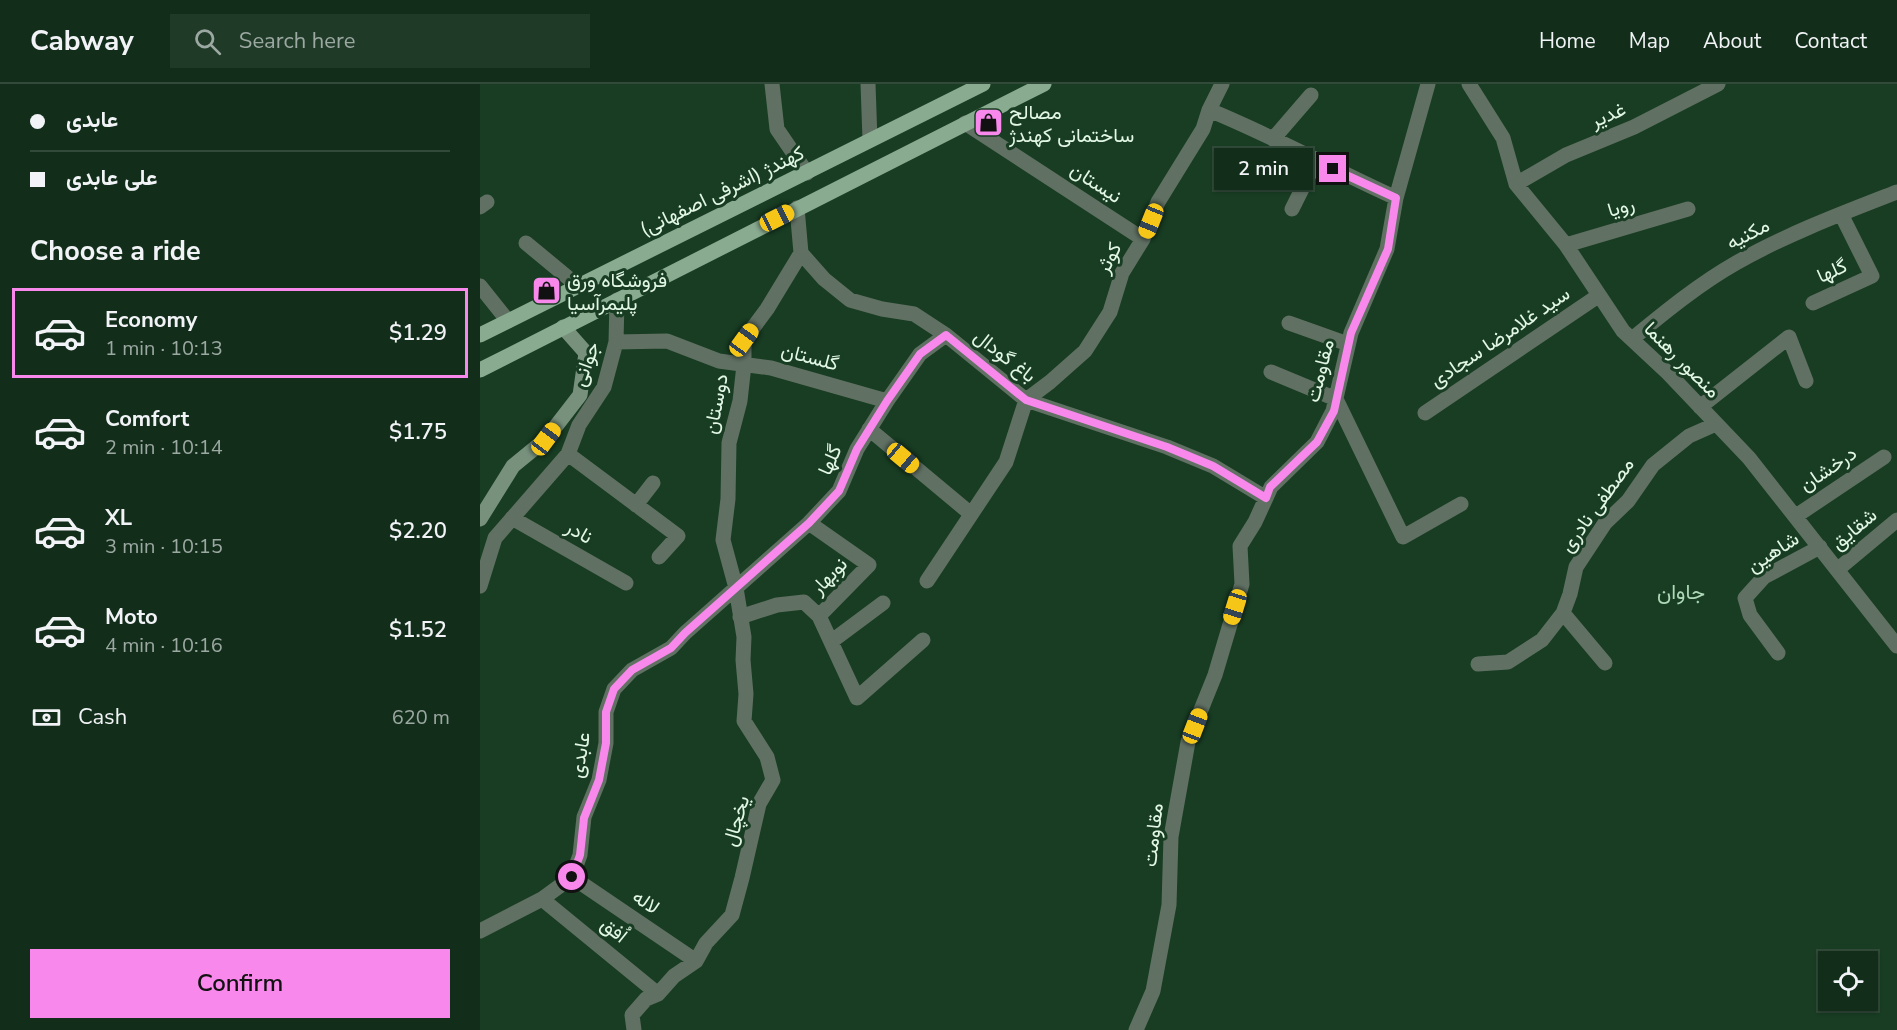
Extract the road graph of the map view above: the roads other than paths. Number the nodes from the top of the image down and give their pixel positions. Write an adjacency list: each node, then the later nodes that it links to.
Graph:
1 (772, 84): 17 (street)
2 (868, 84): 15 (street)
3 (983, 84): 15 (main road, کهندژ (اشرفی اصفهانی))
4 (1029, 84): 11 (main road)
5 (1044, 84): 11 (main road)
6 (1222, 84): 12 (street, کوثر)
7 (1428, 84): 20 (street, مقاومت)
8 (1469, 84): 18 (street, منصور رهنما)
9 (1718, 84): 18 (street, غدیر)
10 (1311, 95): 14 (street)
11 (1010, 101): 13 (main road)
12 (1209, 110): 14 (street); 25 (street, کوثر)
13 (965, 123): 21 (main road); 25 (street, نیستان)
14 (1273, 139): 16 (street)
15 (870, 140): 17 (main road, کهندژ (اشرفی اصفهانی))
16 (1316, 161): 20 (street); 22 (street)
17 (807, 173): 30 (main road, کهندژ (اشرفی اصفهانی))
18 (1516, 184): 27 (street, منصور رهنما)
19 (1897, 192): 24 (street, مکنیه)
20 (1396, 198): 41 (street, مقاومت)
21 (797, 208): 28 (street); 32 (main road)
22 (1292, 209)
23 (1688, 209): 27 (street, رویا)
24 (1841, 214): 33 (street, گلها); 39 (street, مکنیه)
25 (1143, 239): 47 (street, کوثر)
26 (526, 243): 30 (street)
27 (1566, 245): 31 (street, منصور رهنما)
28 (801, 253): 38 (street, باغ گودال); 42 (street, دوستان)
29 (480, 286): 34 (street)
30 (578, 286): 34 (main road, کهندژ (اشرفی اصفهانی))
31 (1598, 296): 39 (street, منصور رهنما); 50 (street, سید غلامرضا سجادی)
32 (617, 300): 36 (main road); 40 (street, جوانی)
33 (1813, 303)
34 (508, 321): 37 (main road, کهندژ (اشرفی اصفهانی))
35 (1289, 323): 41 (street)
36 (563, 327): 43 (main road); 62 (street, جوانی)
37 (480, 335)
38 (946, 335): 47 (street, باغ گودال); 48 (street, گلها)
39 (1632, 339): 49 (street, منصور رهنما)
40 (616, 342): 42 (street, گلستان); 53 (street, جوانی)
41 (1348, 344): 46 (street, مقاومت)
42 (744, 365): 48 (street, گلستان); 71 (street, دوستان)
43 (480, 370)
44 (1271, 372): 46 (street)
45 (1806, 381): 49 (street)
46 (1336, 399): 56 (street, مقاومت); 57 (street)
47 (1026, 400): 56 (street, باغ گودال); 59 (street)
48 (887, 401): 52 (street, گلها)
49 (1700, 407): 51 (street, منصور رهنما)
50 (1425, 413)
51 (1716, 424): 60 (street, منصور رهنما); 73 (street, مصطفی نادری)
52 (869, 429): 59 (street); 64 (street, گلها)
53 (568, 454): 58 (street); 61 (street, جوانی)
54 (1884, 457): 60 (street, درخشان)
55 (653, 483): 58 (street)
56 (1266, 498): 88 (street, مقاومت)
57 (1461, 504)
58 (636, 505): 66 (street)
59 (971, 514): 68 (street)
60 (1796, 516): 65 (street, منصور رهنما)
61 (512, 518): 69 (street, نادر); 70 (street, جوانی)
62 (480, 519)
63 (1897, 520): 67 (street, شقایق)
64 (809, 523): 71 (street, گلها); 74 (street, نوبهار)
65 (1820, 547): 67 (street, منصور رهنما); 79 (street, شاهین)
66 (659, 556)
67 (1838, 570): 78 (street, منصور رهنما)
68 (927, 581)
69 (626, 583)
70 (480, 586)
71 (736, 588): 75 (street, یخچال); 82 (street, عابدی)
72 (883, 603): 77 (street)
73 (1563, 613): 80 (street); 81 (street, مصطفی نادری)
74 (819, 616): 75 (street); 77 (street)
75 (740, 617): 85 (street, یخچال)
76 (924, 640): 77 (street)
77 (832, 641)
78 (1897, 646)
79 (1778, 652)
80 (1605, 663)
81 (1478, 664)
82 (572, 877): 83 (street); 85 (street, لاله)
83 (542, 899): 84 (street); 86 (street, اُفق)
84 (480, 931)
85 (696, 961): 86 (street, یخچال)
86 (658, 994): 87 (street, یخچال)
87 (634, 1030)
88 (1136, 1030)

